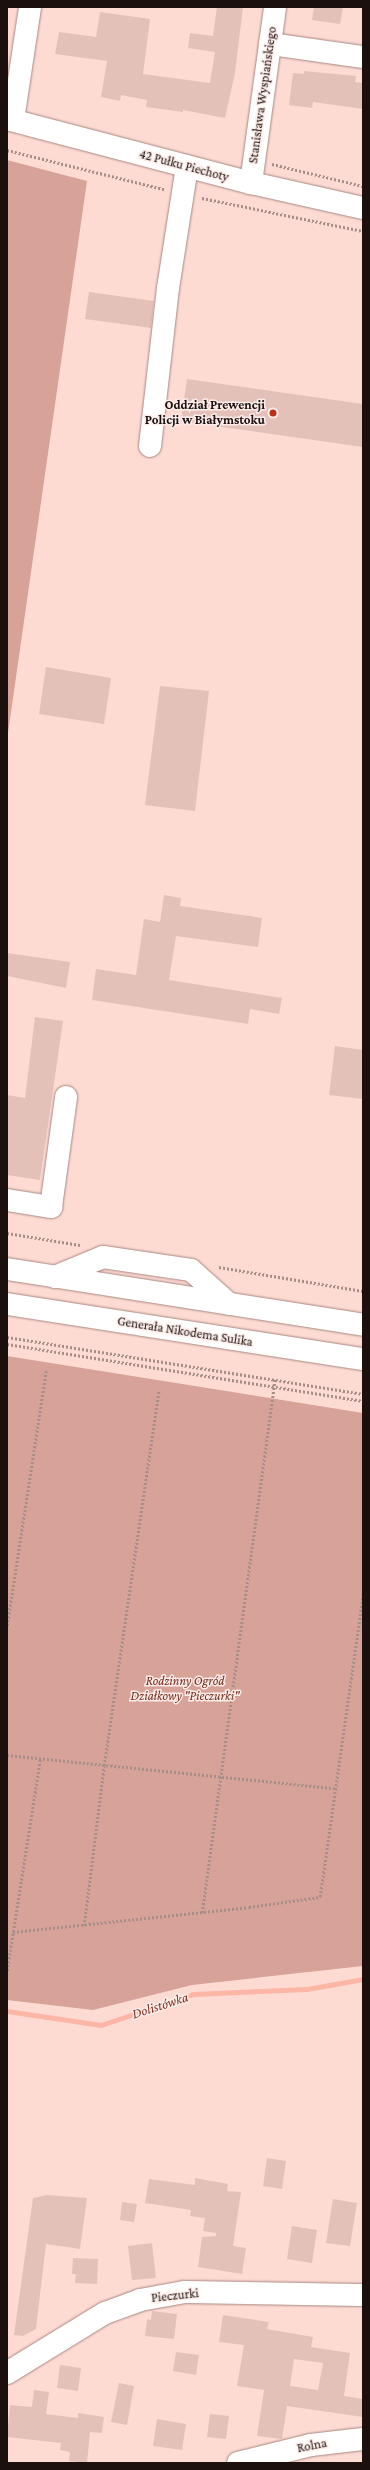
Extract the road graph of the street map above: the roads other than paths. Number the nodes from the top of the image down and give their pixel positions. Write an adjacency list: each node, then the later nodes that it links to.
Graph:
1 (30, 7): 5 (main road)
2 (276, 7): 3 (main road, Stanisława Wyspiańskiego)
3 (270, 44): 4 (main road); 7 (main road, Stanisława Wyspiańskiego)
4 (363, 57)
5 (10, 120): 6 (main road, 42 Pułku Piechoty)
6 (187, 166): 7 (main road, 42 Pułku Piechoty); 9 (main road)
7 (251, 183): 8 (main road, 42 Pułku Piechoty)
8 (363, 208)
9 (150, 446)
10 (66, 1097): 11 (main road)
11 (7, 1200)
12 (7, 1269): 16 (main road)
13 (7, 1304): 15 (main road, Generała Nikodema Sulika)
14 (7, 1312): 15 (main road)
15 (73, 1315): 17 (main road, Generała Nikodema Sulika)
16 (363, 1325)
17 (363, 1359)
18 (363, 2295): 19 (main road, Pieczurki)
19 (7, 2373)
20 (363, 2439): 21 (main road, Rolna)
21 (238, 2463)

